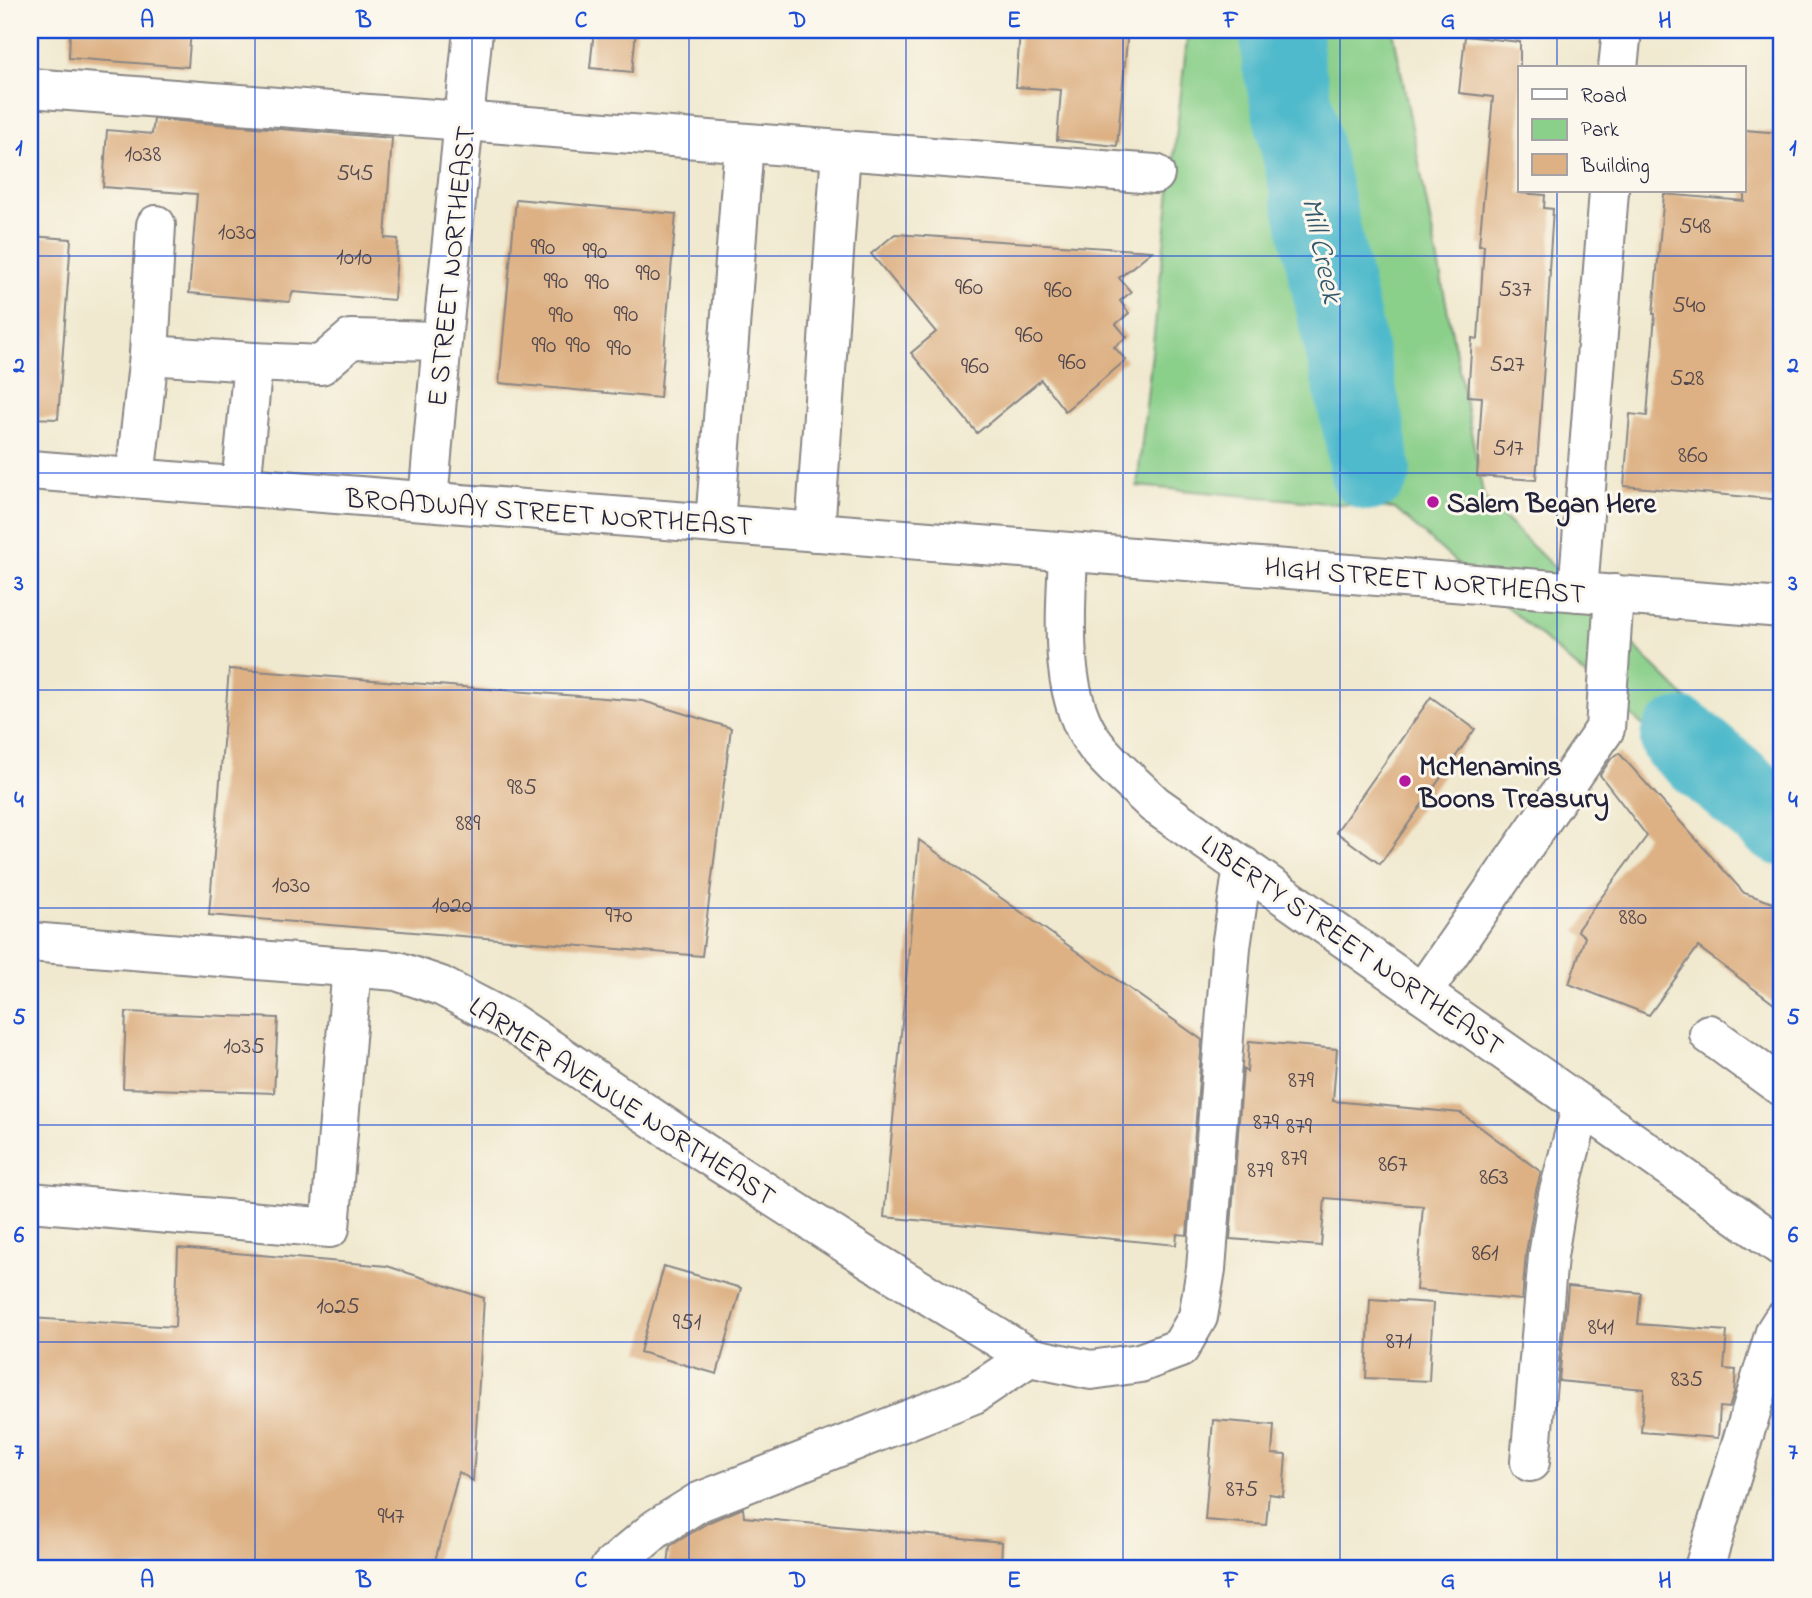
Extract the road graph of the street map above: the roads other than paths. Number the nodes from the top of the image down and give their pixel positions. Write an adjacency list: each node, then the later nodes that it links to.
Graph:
1 (473, 30): 5 (main road, E STREET NORTHEAST)
2 (1622, 30): 3 (main road)
3 (1619, 66)
4 (30, 88): 5 (main road)
5 (464, 122): 6 (main road); 11 (main road, E STREET NORTHEAST)
6 (744, 143): 7 (main road); 18 (main road)
7 (841, 150): 8 (main road); 19 (main road)
8 (1155, 174)
9 (1609, 192): 21 (main road)
10 (156, 225): 12 (main road)
11 (442, 341): 13 (main road); 17 (main road, E STREET NORTHEAST)
12 (149, 355): 13 (main road); 15 (main road)
13 (253, 362): 16 (main road)
14 (30, 470): 15 (main road, BROADWAY STREET NORTHEAST)
15 (135, 478): 16 (main road, BROADWAY STREET NORTHEAST)
16 (241, 487): 17 (main road, BROADWAY STREET NORTHEAST)
17 (428, 501): 18 (main road, BROADWAY STREET NORTHEAST)
18 (715, 524): 19 (main road, BROADWAY STREET NORTHEAST)
19 (816, 532): 20 (main road, BROADWAY STREET NORTHEAST)
20 (1069, 553): 21 (main road, HIGH STREET NORTHEAST); 23 (main road, LIBERTY STREET NORTHEAST)
21 (1596, 593): 22 (main road, HIGH STREET NORTHEAST); 26 (main road)
22 (1782, 608)
23 (1242, 866): 26 (main road, LIBERTY STREET NORTHEAST); 33 (main road, LARMER AVENUE NORTHEAST)
24 (30, 942): 25 (main road, LARMER AVENUE NORTHEAST)
25 (352, 967): 30 (main road); 33 (main road, LARMER AVENUE NORTHEAST)
26 (1422, 993): 29 (main road, LIBERTY STREET NORTHEAST)
27 (1709, 1034): 28 (main road)
28 (1782, 1087)
29 (1582, 1105): 31 (main road, LIBERTY STREET NORTHEAST); 34 (main road)
30 (30, 1202)
31 (1782, 1247)
32 (1782, 1321): 36 (main road)
33 (1029, 1357): 35 (main road)
34 (1531, 1462)
35 (610, 1568)
36 (1704, 1568)

